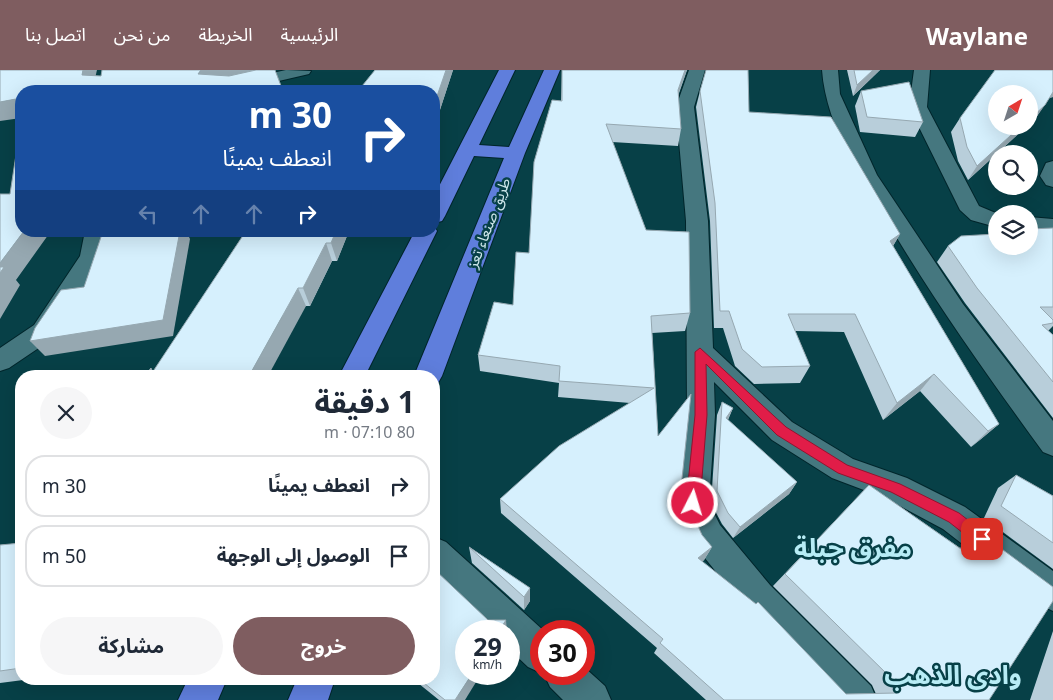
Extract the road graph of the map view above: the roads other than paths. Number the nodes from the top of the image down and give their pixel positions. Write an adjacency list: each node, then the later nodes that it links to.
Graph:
1 (507, 70): 8 (highway)
2 (552, 70): 9 (highway, طريق صنعاء تعز)
3 (697, 70): 18 (street)
4 (830, 70): 22 (street)
5 (922, 70): 13 (street)
6 (303, 71): 7 (street)
7 (241, 85)
8 (467, 150): 9 (highway); 12 (highway)
9 (516, 153): 21 (highway, طريق صنعاء تعز)
10 (1053, 167): 11 (street)
11 (1053, 181)
12 (440, 204)
13 (988, 218)
14 (1038, 225): 15 (street)
15 (1053, 226)
16 (95, 237): 19 (street)
17 (423, 237): 20 (highway)
18 (700, 352): 24 (street); 32 (street)
19 (0, 361)
20 (355, 370)
21 (430, 370)
22 (1053, 442)
23 (440, 560): 25 (street)
24 (1053, 593)
25 (530, 644)
26 (205, 685): 29 (highway)
27 (314, 685): 30 (highway)
28 (575, 685): 31 (street)
29 (198, 700)
30 (308, 700)
31 (591, 700)
32 (857, 700)

